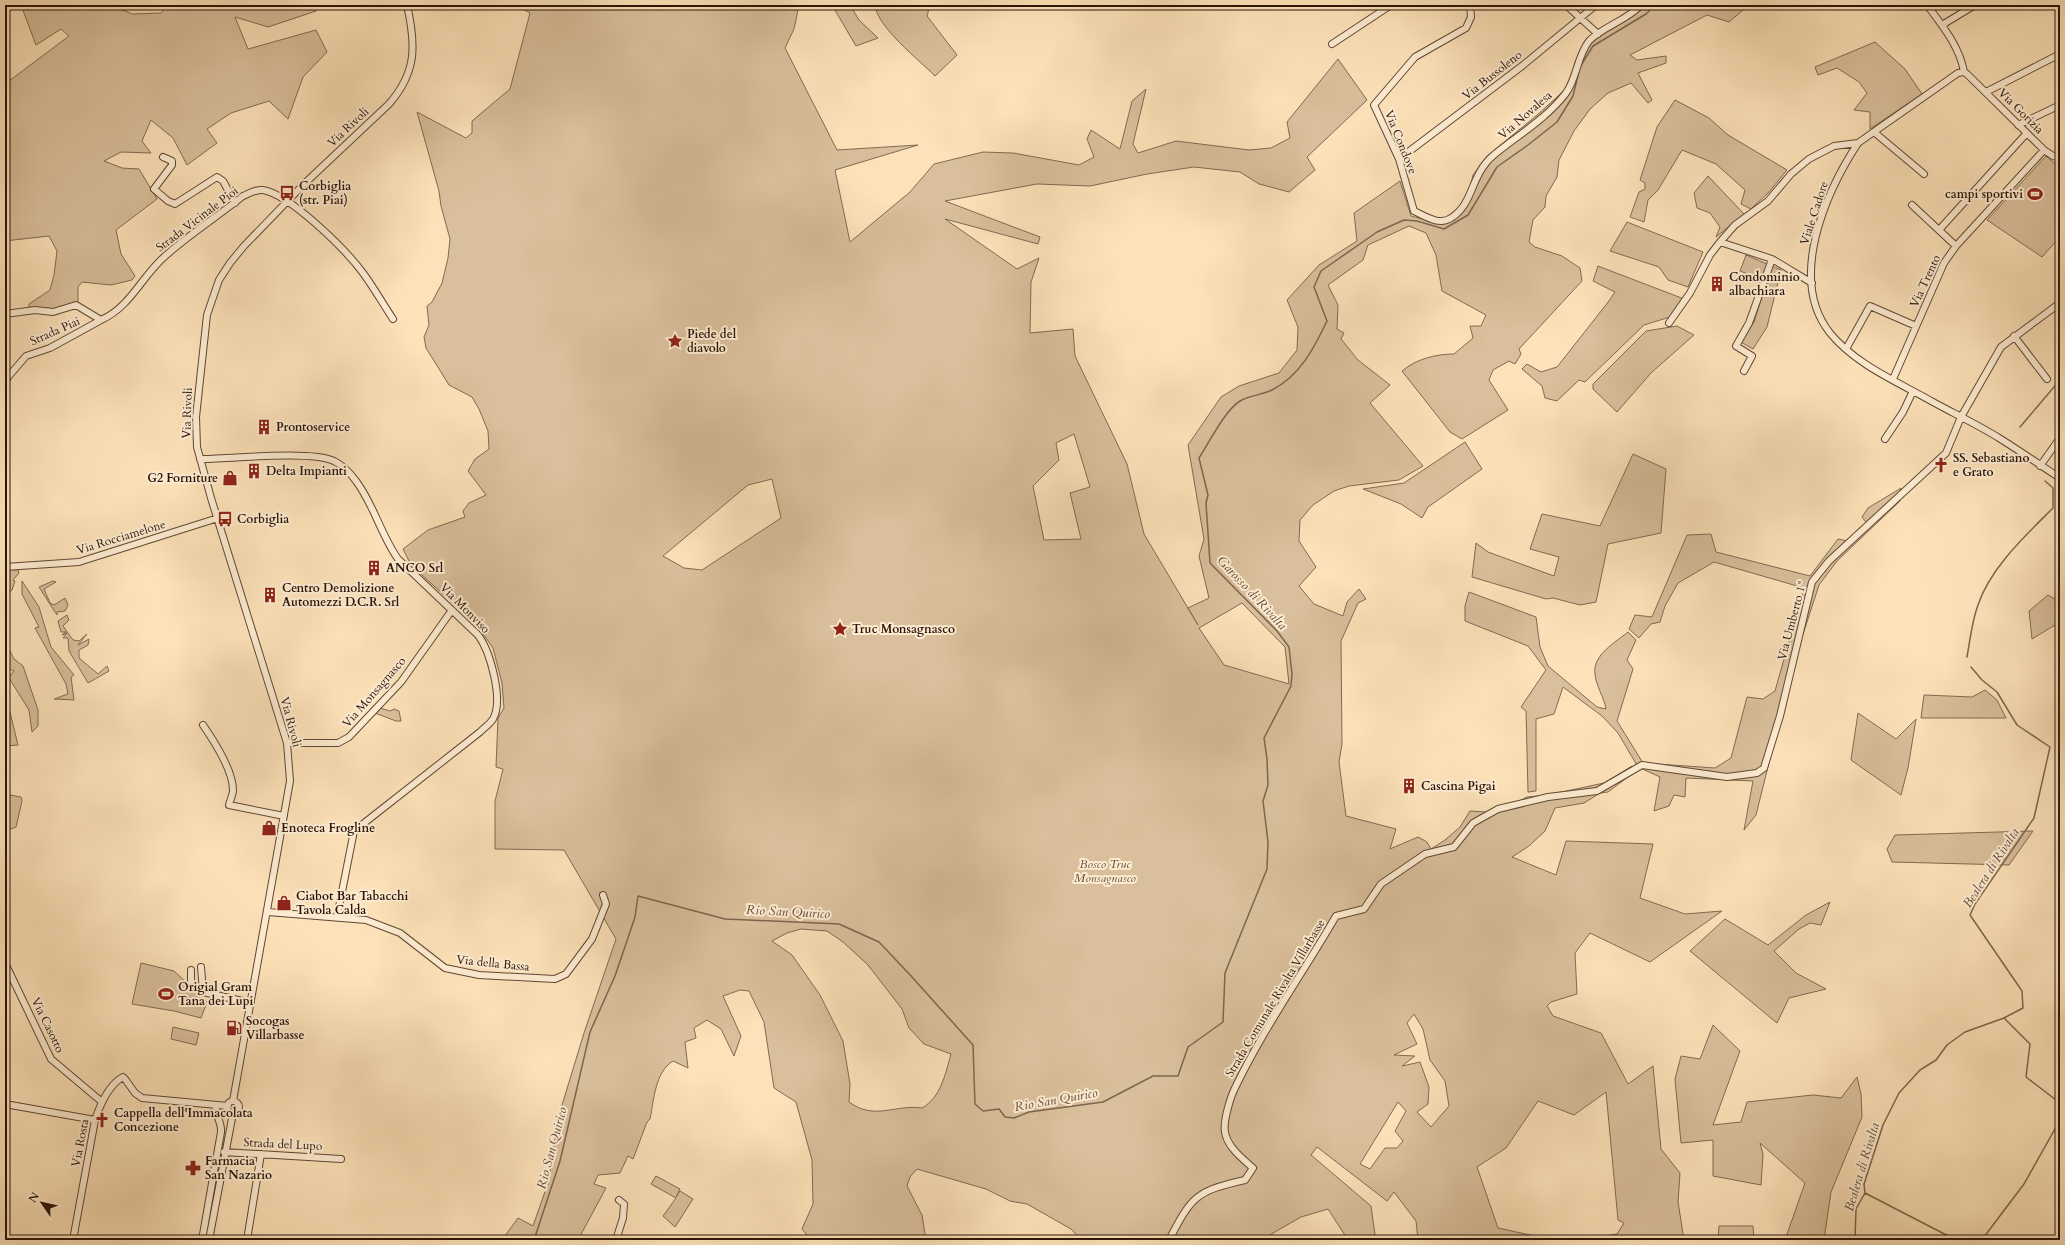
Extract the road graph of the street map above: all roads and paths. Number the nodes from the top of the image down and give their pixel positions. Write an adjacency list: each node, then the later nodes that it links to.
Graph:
1 (407, 5): 26 (street, Via Rivoli)
2 (1391, 5): 12 (street)
3 (1470, 5): 24 (street, Via Condove)
4 (1566, 5): 9 (street)
5 (1596, 5): 9 (street, Via Bussoleno)
6 (1641, 5): 11 (street, Via Novalesa)
7 (1927, 5): 10 (street)
8 (1975, 5): 10 (street)
9 (1580, 17): 11 (street); 24 (street, Via Bussoleno)
10 (1942, 25): 14 (street)
11 (1598, 34): 29 (street, Via Novalesa)
12 (1332, 44)
13 (2060, 54): 15 (street)
14 (1964, 72): 15 (street, Via Gorizia); 18 (street)
15 (1986, 92): 17 (street, Via Gorizia)
16 (2060, 105): 17 (street)
17 (2018, 126): 19 (street, Via Gorizia)
18 (1874, 132): 20 (street); 25 (street)
19 (2026, 134): 21 (street, Via Gorizia); 30 (street)
20 (1858, 143): 31 (street); 34 (street, Viale Cadore)
21 (2044, 150): 23 (street, Via Gorizia); 32 (street, Via Trento)
22 (162, 157): 27 (street)
23 (2060, 158)
24 (1399, 159): 29 (street, Via Condove)
25 (1924, 174)
26 (287, 201): 27 (street, Strada Vicinale Pioi); 37 (street); 51 (street, Via Rivoli)
27 (235, 203): 38 (street, Strada Vicinale Pioi)
28 (1912, 205): 30 (street)
29 (1414, 211)
30 (1939, 230): 32 (street)
31 (1720, 242): 33 (street); 39 (street)
32 (1956, 246): 40 (street, Via Trento)
33 (1772, 259): 34 (street); 43 (street)
34 (1812, 283): 42 (street, Viale Cadore)
35 (2060, 303): 41 (street, Via Umberto 1°)
36 (5, 314): 38 (street)
37 (393, 319)
38 (101, 320): 46 (street, Strada Piai)
39 (1669, 323)
40 (1916, 326): 42 (street); 44 (street, Via Trento)
41 (2014, 336): 45 (street); 48 (street, Via Umberto 1°)
42 (1846, 349): 44 (street, Viale Cadore)
43 (1744, 371)
44 (1893, 379): 47 (street, Viale Cadore)
45 (2047, 379)
46 (5, 383)
47 (1913, 391): 48 (street, Viale Cadore); 50 (street)
48 (1960, 417): 52 (street, Viale Cadore); 59 (street, Via Umberto 1°)
49 (2060, 438): 52 (street)
50 (1885, 440)
51 (200, 459): 54 (street, Via Rivoli); 56 (street, Via Monviso)
52 (2040, 466): 53 (street, Viale Cadore)
53 (2060, 478)
54 (218, 518): 55 (street, Via Rocciamelone); 58 (street, Via Rivoli)
55 (5, 567)
56 (452, 610): 58 (street, Via Monsagnasco); 63 (street, Via Monviso)
57 (203, 725): 60 (street)
58 (287, 743): 60 (street, Via Rivoli)
59 (1597, 790): 85 (street, Strada Comunale Rivalta Villarbasse)
60 (284, 816): 62 (street, Via Rivoli)
61 (603, 895): 63 (street, Via della Bassa)
62 (268, 912): 63 (street, Via della Bassa); 68 (street, Via Rivoli)
63 (337, 917)
64 (5, 963): 70 (street, Via Casotto)
65 (201, 967): 67 (street)
66 (191, 970): 67 (street)
67 (203, 992): 68 (street)
68 (251, 1003): 69 (street, Via Rivoli)
69 (233, 1101): 73 (street); 74 (street, Via Rivoli)
70 (102, 1102): 72 (street, Via Rosta); 75 (street, Via Rosta)
71 (5, 1104): 75 (street)
72 (216, 1105): 73 (street, Via Rosta); 81 (street)
73 (228, 1106): 74 (street)
74 (233, 1113): 76 (street, Via Rivoli)
75 (95, 1120): 80 (street, Via Rosta)
76 (224, 1152): 77 (street, Strada del Lupo); 82 (street, Via Rivoli)
77 (261, 1154): 78 (street, Strada del Lupo); 83 (street)
78 (342, 1158)
79 (619, 1200): 84 (street)
80 (73, 1240)
81 (202, 1240)
82 (209, 1240)
83 (247, 1240)
84 (616, 1240)
85 (1169, 1240)

